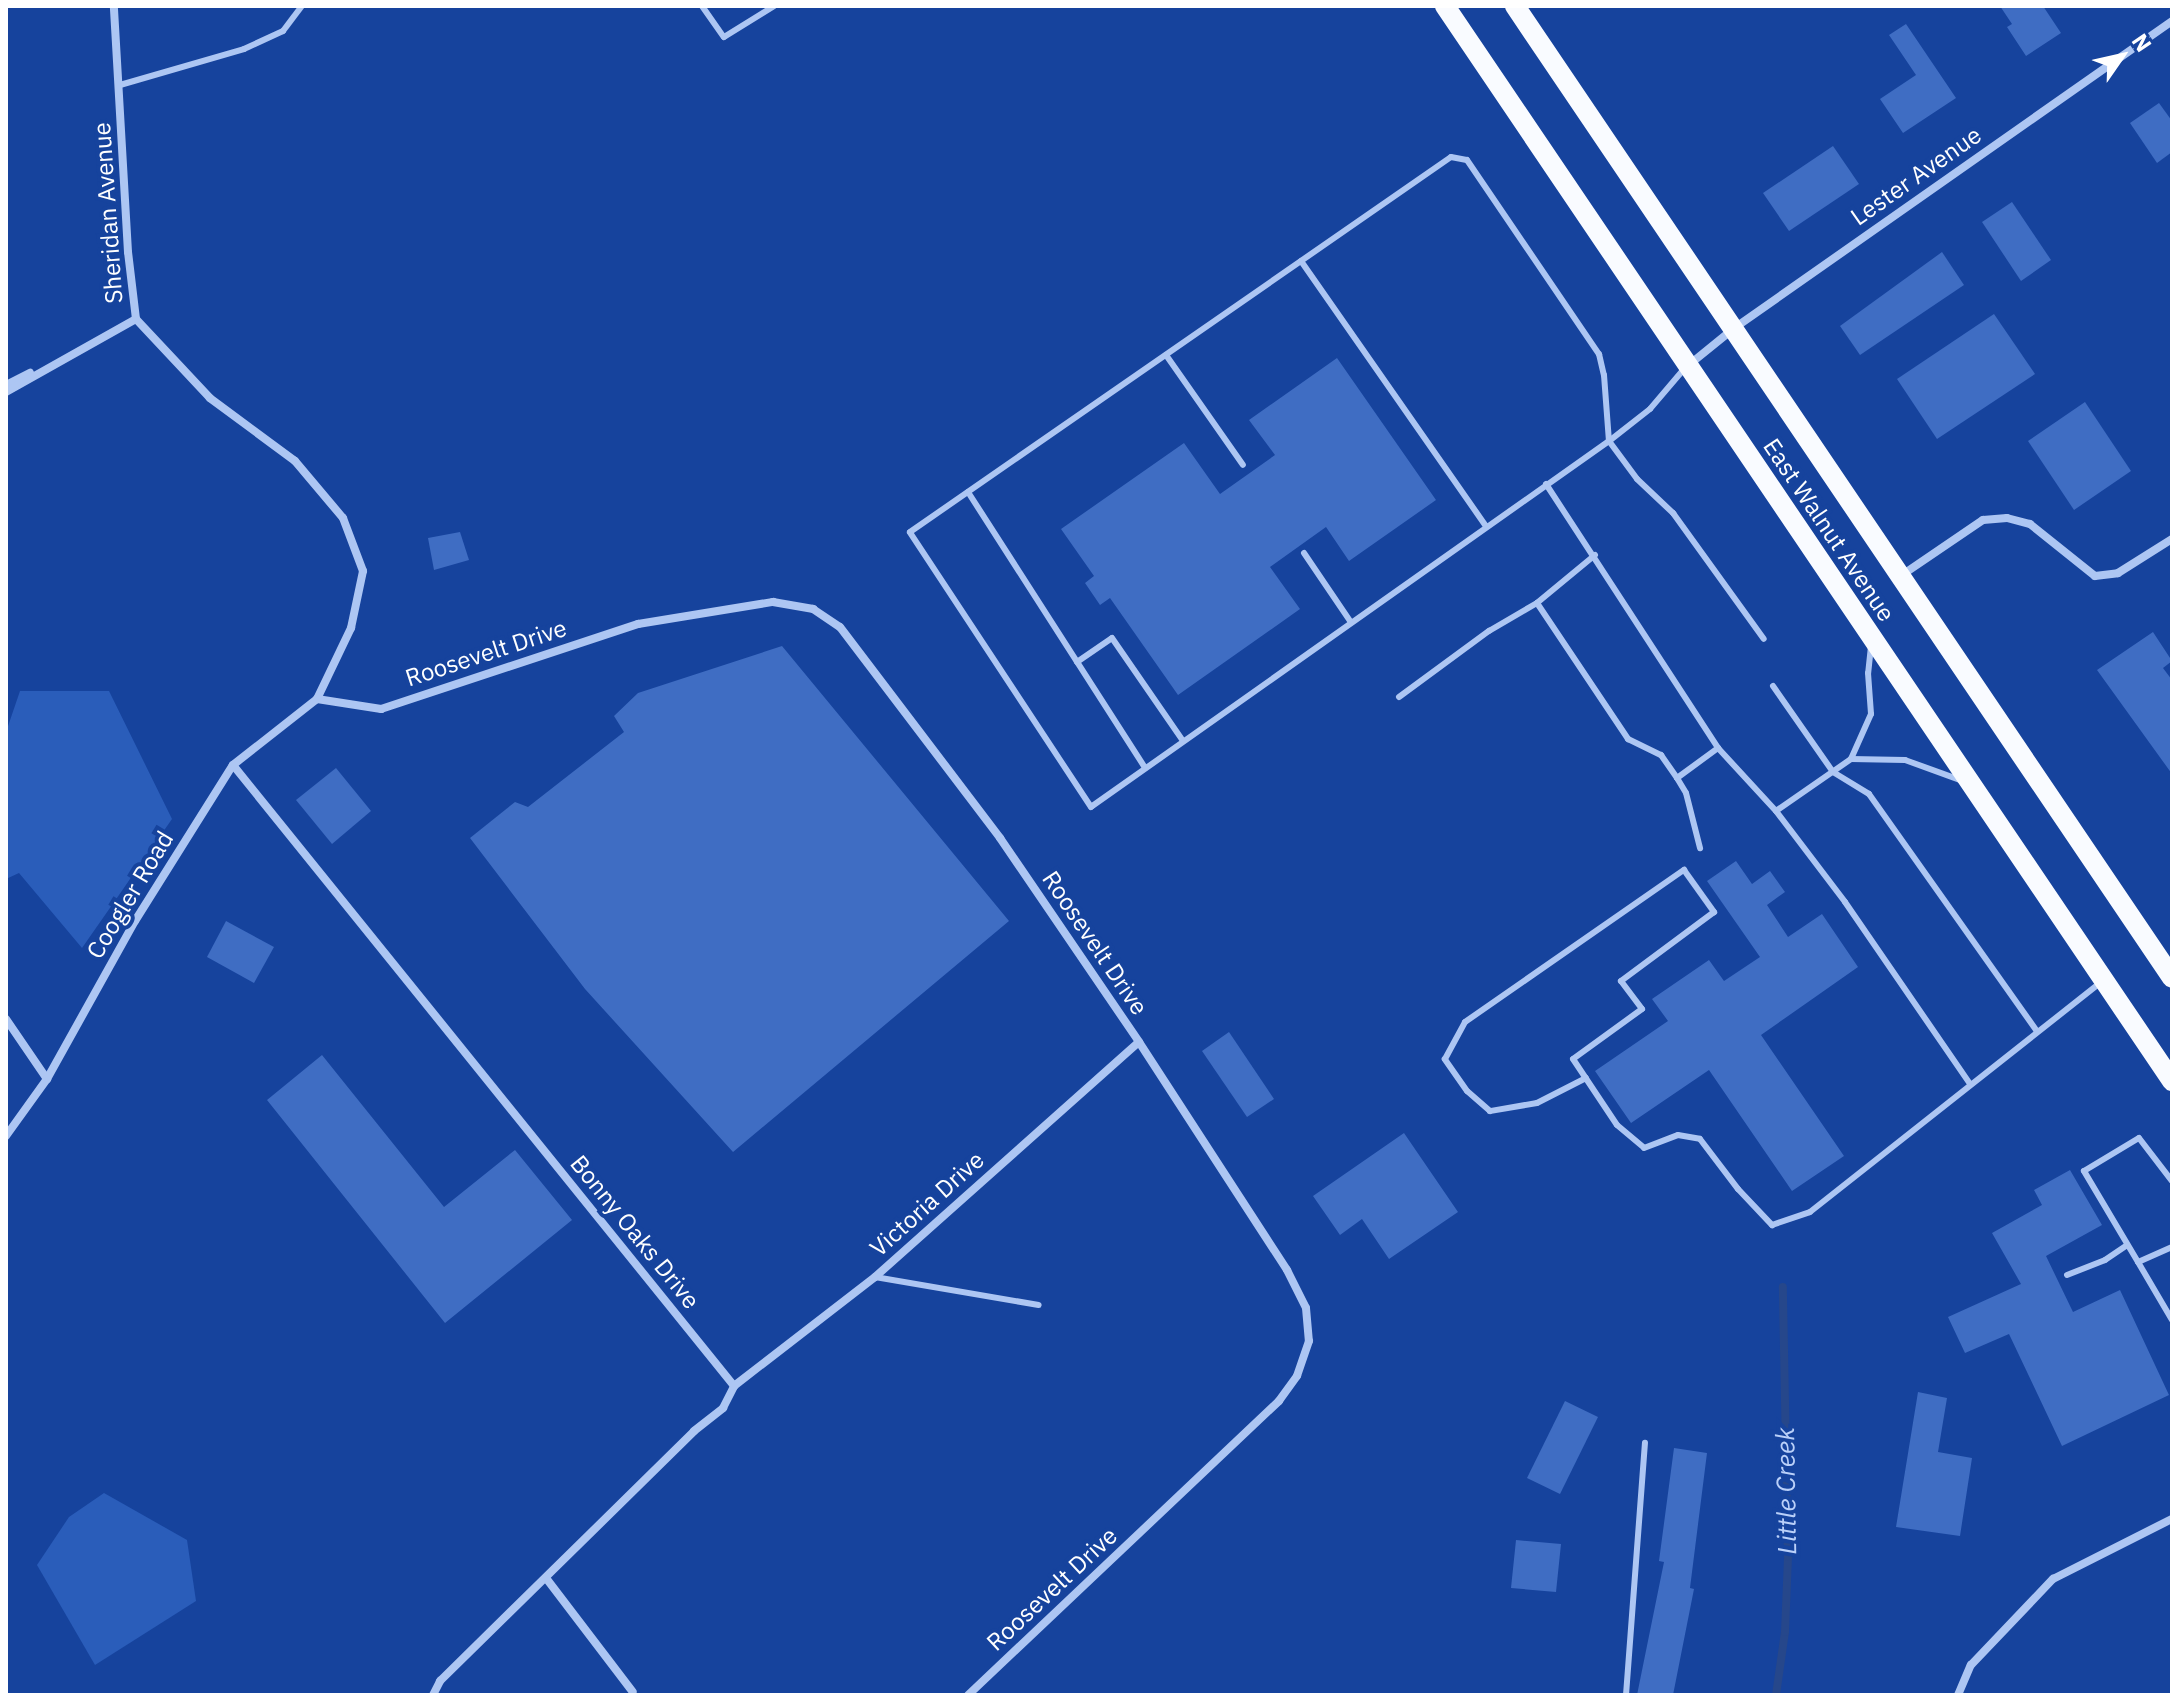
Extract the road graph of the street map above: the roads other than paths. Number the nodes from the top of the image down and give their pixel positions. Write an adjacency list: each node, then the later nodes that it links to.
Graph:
1 (114, 6): 8 (street, Sheridan Avenue)
2 (302, 6): 8 (lane)
3 (702, 6): 4 (lane)
4 (774, 6)
5 (1445, 6): 13 (main road, East Walnut Avenue)
6 (1515, 6): 11 (main road, East Walnut Avenue)
7 (2172, 21): 11 (street, Lester Avenue)
8 (120, 85): 10 (street, Sheridan Avenue)
9 (1301, 261): 12 (lane); 16 (lane); 20 (lane)
10 (136, 319): 14 (street); 15 (street); 32 (street, Sheridan Avenue)
11 (1733, 329): 13 (street, Lester Avenue); 24 (main road, East Walnut Avenue)
12 (1166, 355): 17 (lane); 19 (lane)
13 (1686, 367): 16 (lane); 28 (main road, East Walnut Avenue)
14 (6, 385)
15 (6, 392)
16 (1609, 441): 18 (lane); 27 (lane)
17 (1243, 465)
18 (1546, 484): 20 (lane); 23 (lane)
19 (968, 492): 29 (lane); 37 (lane)
20 (1486, 526): 26 (lane)
21 (2172, 539): 24 (street)
22 (1304, 553): 26 (lane)
23 (1595, 555): 25 (lane); 34 (lane)
24 (1901, 575): 43 (main road, East Walnut Avenue)
25 (1537, 603): 31 (lane); 39 (lane)
26 (1350, 621): 33 (lane)
27 (1764, 639)
28 (1872, 639): 35 (lane); 40 (main road, East Walnut Avenue)
29 (1077, 662): 33 (lane); 37 (lane)
30 (1773, 686): 38 (lane)
31 (1399, 697)
32 (317, 699): 36 (street, Coogler Road); 47 (street, Roosevelt Drive)
33 (1183, 741): 37 (lane)
34 (1718, 748): 39 (lane); 41 (lane)
35 (1851, 759): 38 (lane); 40 (lane)
36 (233, 765): 49 (street, Coogler Road); 61 (street, Bonny Oaks Drive)
37 (1145, 768)
38 (1833, 772): 41 (lane); 46 (lane)
39 (1677, 778): 42 (lane)
40 (1968, 783): 44 (main road, East Walnut Avenue)
41 (1776, 811): 51 (lane)
42 (1700, 848)
43 (2172, 978)
44 (2102, 981): 46 (lane); 50 (main road, East Walnut Avenue)
45 (6, 1019): 49 (street)
46 (2037, 1031): 51 (lane)
47 (1139, 1042): 58 (street, Victoria Drive); 67 (street, Roosevelt Drive)
48 (1586, 1078): 48 (lane); 51 (lane)
49 (47, 1079): 52 (street, Coogler Road)
50 (2172, 1081)
51 (1970, 1084)
52 (6, 1136)
53 (2172, 1181): 54 (lane)
54 (2126, 1246): 56 (lane); 57 (lane)
55 (2172, 1247): 56 (lane)
56 (2138, 1262): 60 (lane)
57 (2067, 1275)
58 (875, 1277): 59 (lane); 61 (street, Victoria Drive)
59 (1039, 1305)
60 (2172, 1320)
61 (734, 1386): 64 (street)
62 (1645, 1443): 68 (lane)
63 (2172, 1519): 69 (street)
64 (546, 1578): 65 (street); 66 (street)
65 (633, 1692)
66 (433, 1695)
67 (968, 1695)
68 (1626, 1695)
69 (1958, 1695)

